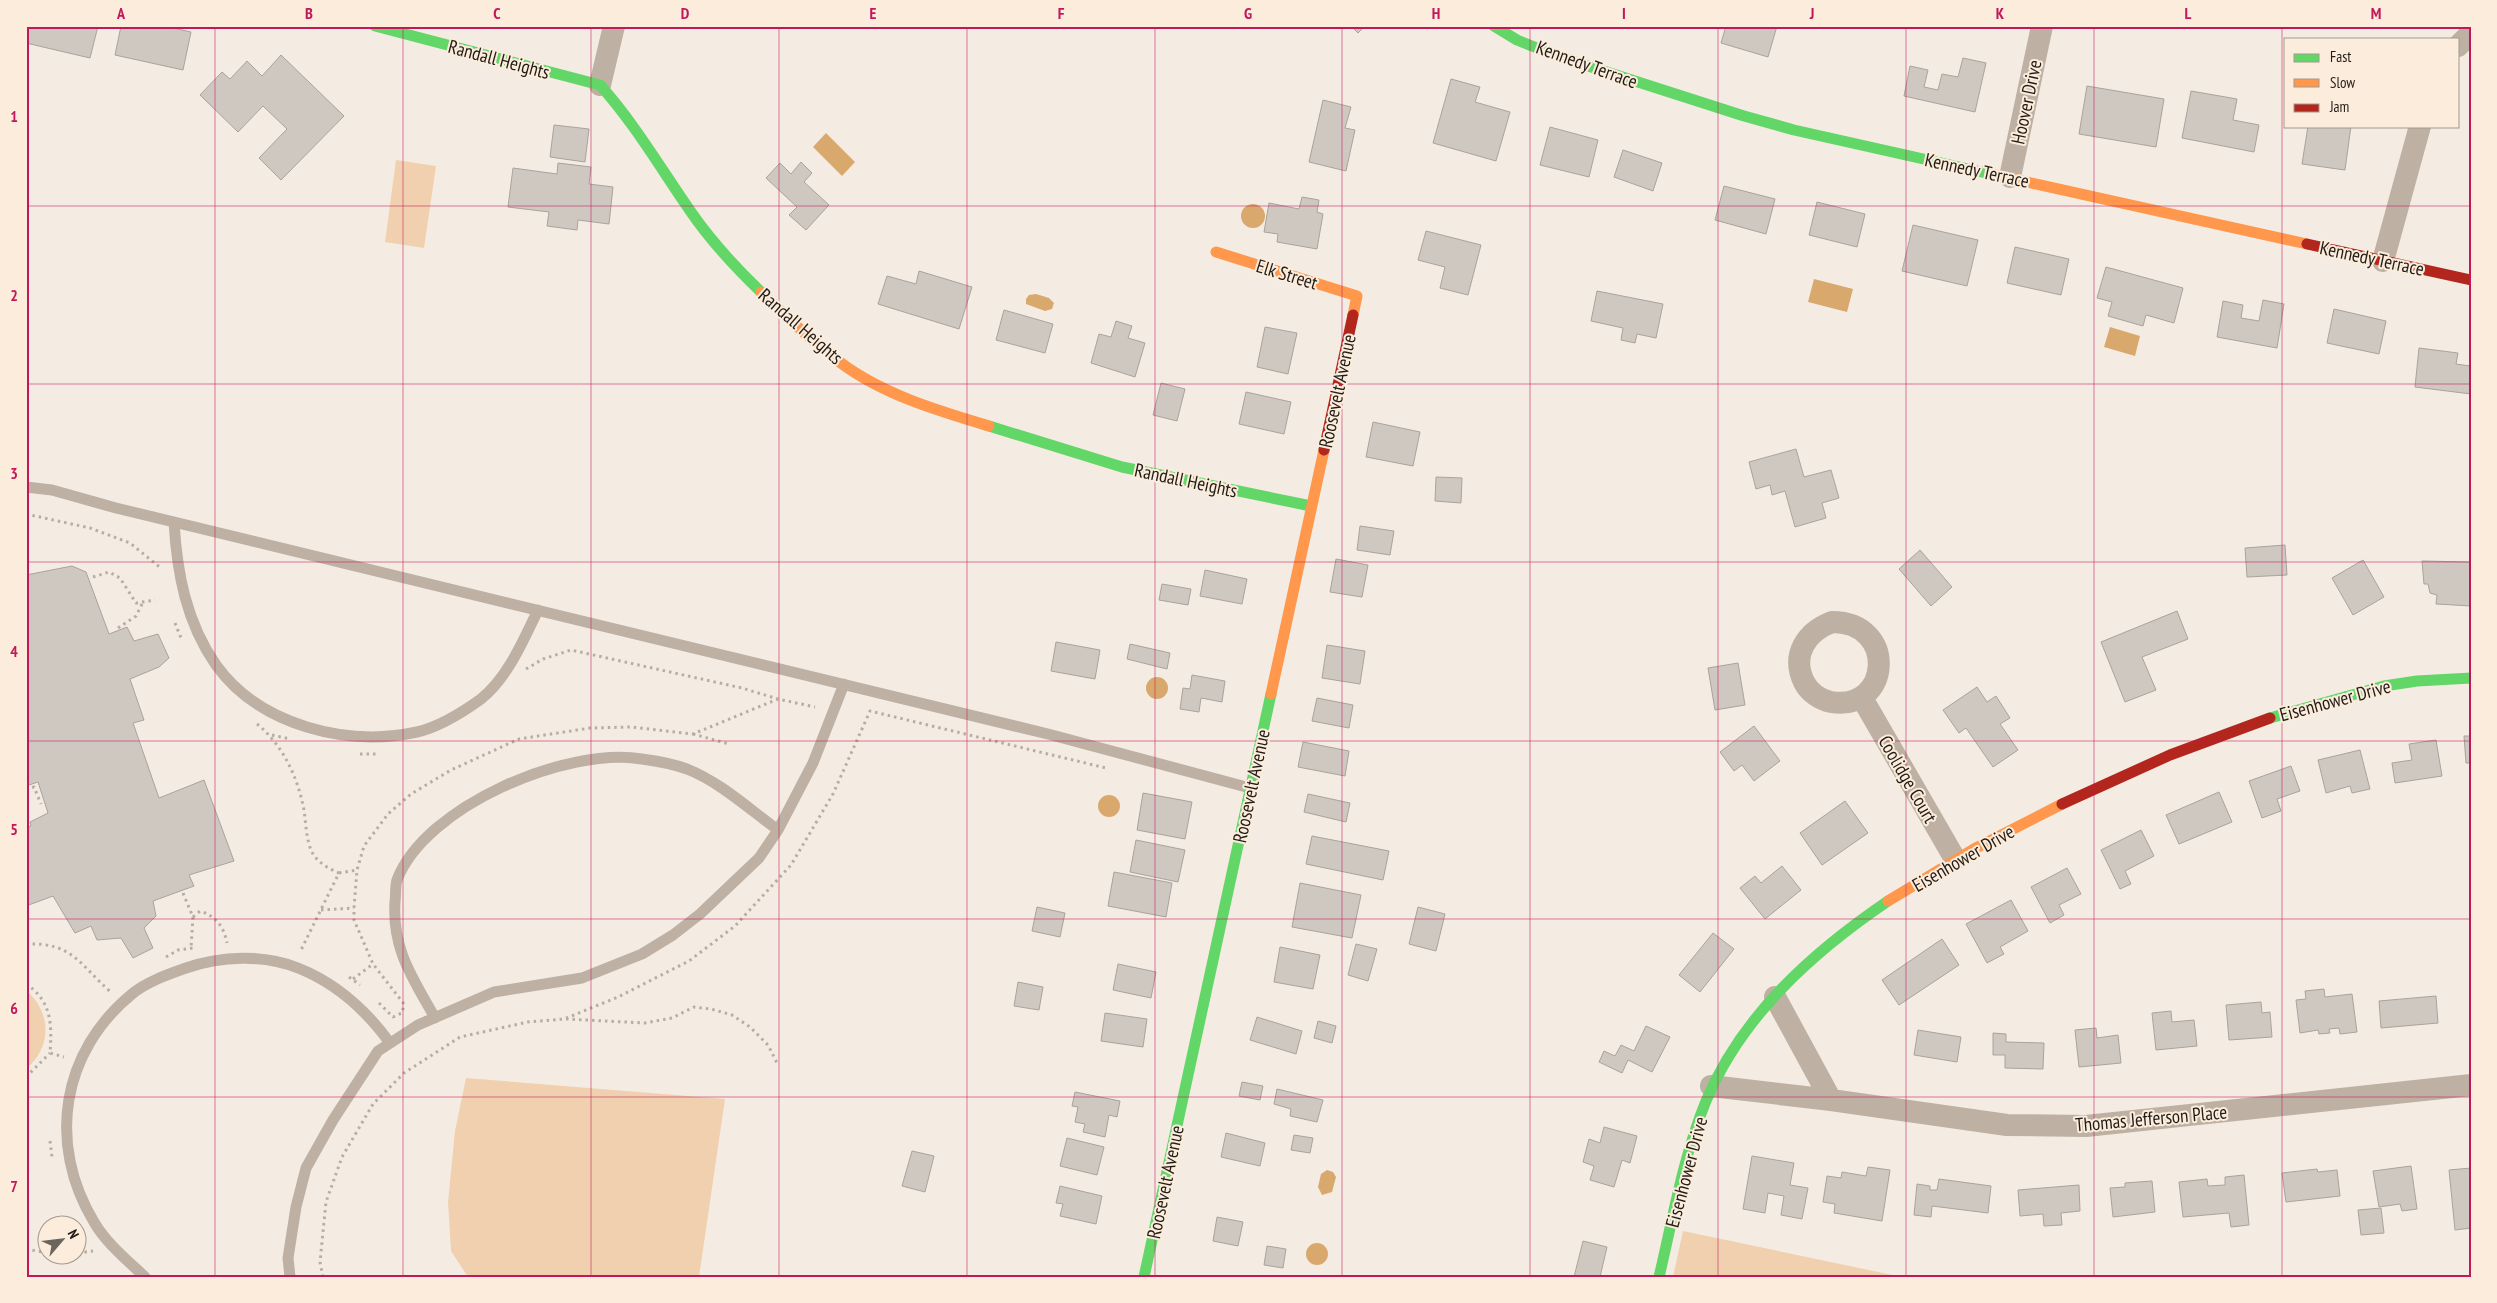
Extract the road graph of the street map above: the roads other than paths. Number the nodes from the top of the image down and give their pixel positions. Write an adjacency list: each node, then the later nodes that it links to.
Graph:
1 (375, 26): 7 (street, Randall Heights)
2 (614, 26): 7 (street)
3 (1494, 26): 9 (street, Kennedy Terrace)
4 (2042, 26): 9 (street, Hoover Drive)
5 (2471, 33): 6 (street)
6 (2460, 44)
7 (600, 85): 15 (street, Randall Heights)
8 (2419, 128): 11 (street)
9 (2010, 177): 11 (street, Kennedy Terrace)
10 (1216, 252): 13 (street, Elk Street)
11 (2383, 261): 12 (street, Kennedy Terrace)
12 (2471, 280)
13 (1357, 296): 15 (street, Roosevelt Avenue)
14 (26, 486): 16 (lane)
15 (1311, 506): 21 (street, Roosevelt Avenue)
16 (174, 522): 17 (lane); 17 (lane)
17 (538, 610): 19 (lane)
18 (2471, 678): 23 (street, Eisenhower Drive)
19 (844, 684): 21 (lane); 22 (lane)
20 (1862, 698): 23 (street, Coolidge Court)
21 (1250, 788): 32 (street, Roosevelt Avenue)
22 (778, 830): 25 (lane); 25 (lane)
23 (1955, 859): 24 (street, Eisenhower Drive)
24 (1775, 997): 28 (street, Eisenhower Drive); 29 (street)
25 (435, 1018): 26 (lane)
26 (390, 1043): 30 (lane); 31 (lane)
27 (2471, 1085): 29 (street, Thomas Jefferson Place)
28 (1710, 1086): 29 (street, Thomas Jefferson Place); 33 (street, Eisenhower Drive)
29 (1831, 1100)
30 (145, 1277)
31 (290, 1277)
32 (1144, 1277)
33 (1659, 1277)

